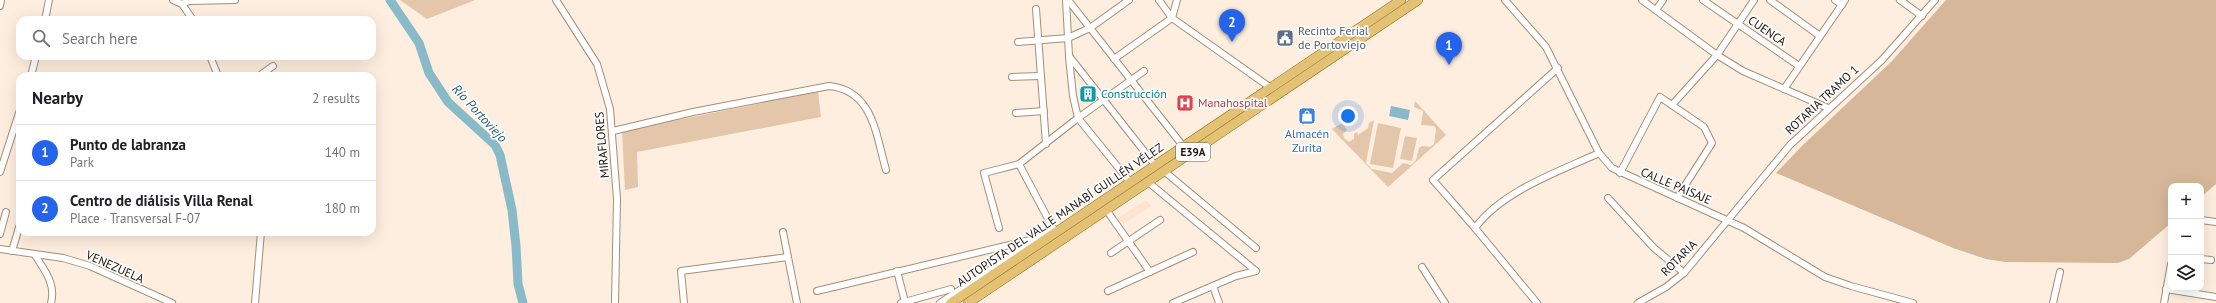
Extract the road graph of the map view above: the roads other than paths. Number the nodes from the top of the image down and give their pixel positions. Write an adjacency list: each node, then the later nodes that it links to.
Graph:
1 (1, 0): 23 (street)
2 (49, 0): 26 (street)
3 (173, 0): 22 (street)
4 (234, 0): 22 (street)
5 (556, 0): 60 (street, MIRAFLORES)
6 (1067, 0): 31 (street); 33 (street)
7 (1129, 0): 31 (street)
8 (1159, 0): 29 (street)
9 (1177, 0): 29 (street)
10 (1418, 0): 65 (main road, AUTOPISTA DEL VALLE MANABÍ GUILLÉN VÉLEZ / E39A)
11 (1505, 0): 43 (street, CALLE PAISAJE)
12 (1642, 0): 25 (street)
13 (1663, 0): 25 (street)
14 (1703, 0): 30 (street, CUENCA)
15 (1754, 0): 30 (street)
16 (1770, 0): 32 (street)
17 (1834, 0): 21 (street)
18 (1900, 0): 28 (street)
19 (1935, 0): 28 (street, ROTARIA TRAMO 1)
20 (1398, 1): 51 (main road, AUTOPISTA DEL VALLE MANABÍ GUILLÉN VÉLEZ / E39A)
21 (1844, 3): 32 (street)
22 (182, 4): 27 (street)
23 (0, 6)
24 (1036, 9): 34 (street)
25 (1656, 10): 36 (street)
26 (46, 16)
27 (190, 16)
28 (1922, 16): 55 (street, ROTARIA TRAMO 1)
29 (1172, 18): 38 (street); 51 (street)
30 (1738, 24): 36 (street); 42 (street, CUENCA)
31 (1090, 28): 33 (street); 38 (street)
32 (1820, 36): 42 (street)
33 (1068, 38): 34 (street); 37 (street)
34 (1039, 40): 35 (street); 48 (street)
35 (1018, 42)
36 (1717, 55): 52 (street); 54 (street)
37 (1069, 56): 53 (street); 58 (street)
38 (1114, 59): 50 (street)
39 (35, 60): 45 (street)
40 (212, 60): 46 (street)
41 (273, 66): 47 (street)
42 (1799, 66): 52 (street)
43 (1558, 68): 64 (street, CALLE PAISAJE); 83 (street)
44 (1144, 71): 50 (street)
45 (32, 72)
46 (216, 72)
47 (265, 72)
48 (1041, 76): 49 (street); 56 (street)
49 (1012, 77)
50 (1131, 80): 53 (street); 62 (street)
51 (1271, 88): 62 (main road, AUTOPISTA DEL VALLE MANABÍ GUILLÉN VÉLEZ / E39A)
52 (1784, 89): 55 (street)
53 (1104, 100): 58 (street); 67 (street)
54 (1672, 105): 71 (street); 75 (street)
55 (1828, 108): 79 (street, ROTARIA TRAMO 1)
56 (1044, 110): 57 (street); 61 (street)
57 (1016, 113)
58 (1078, 118): 61 (street); 72 (street)
59 (16, 122): 70 (street)
60 (613, 131): 68 (street); 116 (street, MIRAFLORES)
61 (1046, 144): 66 (street)
62 (1183, 146): 63 (main road, AUTOPISTA DEL VALLE MANABÍ GUILLÉN VÉLEZ / E39A)
63 (1173, 153): 65 (main road); 67 (main road, AUTOPISTA DEL VALLE MANABÍ GUILLÉN VÉLEZ / E39A)
64 (1599, 153): 71 (street, CALLE PAISAJE); 83 (street)
65 (1179, 161): 69 (main road, AUTOPISTA DEL VALLE MANABÍ GUILLÉN VÉLEZ / E39A)
66 (1020, 164): 82 (street); 85 (street)
67 (1155, 165): 72 (main road, AUTOPISTA DEL VALLE MANABÍ GUILLÉN VÉLEZ / E39A)
68 (886, 170)
69 (1164, 171): 73 (main road, AUTOPISTA DEL VALLE MANABÍ GUILLÉN VÉLEZ / E39A); 91 (street)
70 (0, 172)
71 (1620, 173): 75 (street, CALLE PAISAJE)
72 (1130, 182): 85 (main road, AUTOPISTA DEL VALLE MANABÍ GUILLÉN VÉLEZ / E39A)
73 (1148, 182): 76 (main road, AUTOPISTA DEL VALLE MANABÍ GUILLÉN VÉLEZ / E39A); 106 (street)
74 (1608, 198): 104 (street)
75 (1677, 198): 79 (street, CALLE PAISAJE)
76 (1106, 211): 90 (street); 121 (main road, AUTOPISTA DEL VALLE MANABÍ GUILLÉN VÉLEZ / E39A)
77 (6, 212): 86 (street)
78 (1160, 220): 90 (street)
79 (1728, 220): 104 (street, ROTARIA); 127 (street, CALLE PAISAJE)
80 (2204, 220): 81 (street)
81 (2216, 222)
82 (999, 228)
83 (1475, 228): 125 (street)
84 (783, 232): 97 (street)
85 (1053, 232): 89 (street); 120 (main road, AUTOPISTA DEL VALLE MANABÍ GUILLÉN VÉLEZ / E39A)
86 (0, 234)
87 (16, 236): 93 (street)
88 (261, 236): 115 (street)
89 (1040, 237): 101 (street); 120 (street)
90 (1128, 241): 95 (street); 102 (street)
91 (1256, 248)
92 (0, 249): 93 (street, VENEZUELA)
93 (12, 251): 96 (street, VENEZUELA)
94 (1193, 252): 102 (street)
95 (1111, 253)
96 (35, 255): 113 (street); 114 (street, VENEZUELA)
97 (788, 257): 117 (street); 118 (street)
98 (2204, 259): 99 (street)
99 (2211, 260)
100 (1422, 267): 124 (street)
101 (897, 271): 109 (street); 119 (street)
102 (1150, 272): 110 (street)
103 (2060, 272): 128 (street)
104 (1684, 273): 126 (street, ROTARIA)
105 (2168, 279): 108 (street)
106 (1213, 286): 122 (street); 123 (street)
107 (951, 289): 111 (street)
108 (2166, 289): 112 (street); 129 (street)
109 (817, 290)
110 (1108, 291)
111 (936, 294): 119 (street); 120 (street)
112 (2216, 297)
113 (52, 303)
114 (172, 303)
115 (256, 303)
116 (615, 303)
117 (684, 303)
118 (797, 303)
119 (903, 303)
120 (944, 303)
121 (968, 303)
122 (1173, 303)
123 (1219, 303)
124 (1445, 303)
125 (1537, 303)
126 (1638, 303)
127 (1914, 303)
128 (2053, 303)
129 (2164, 303)

